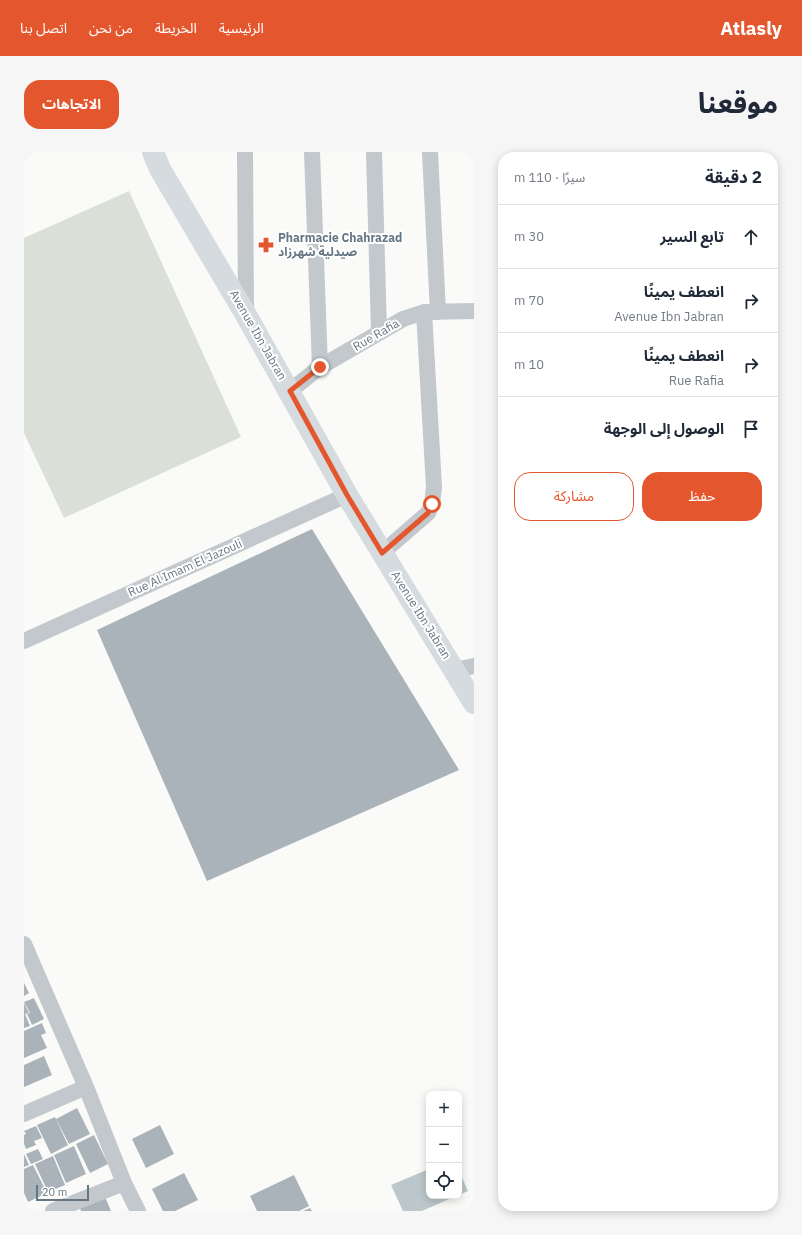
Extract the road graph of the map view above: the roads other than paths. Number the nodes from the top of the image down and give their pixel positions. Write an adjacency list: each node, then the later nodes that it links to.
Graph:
1 (153, 152): 8 (street, Avenue Ibn Jabran)
2 (245, 152): 8 (street)
3 (312, 152): 10 (street)
4 (374, 152): 9 (street)
5 (430, 152): 7 (street)
6 (474, 311): 7 (street, Rue Rafia)
7 (431, 312): 9 (street, Rue Rafia); 13 (street)
8 (246, 314): 11 (street, Avenue Ibn Jabran)
9 (379, 333): 10 (street, Rue Rafia)
10 (320, 367): 11 (street, Rue Rafia)
11 (290, 391): 12 (street, Avenue Ibn Jabran)
12 (347, 495): 13 (street, Avenue Ibn Jabran); 14 (street, Rue Al Imam El Jazouli)
13 (382, 553): 15 (street, Avenue Ibn Jabran)
14 (24, 641)
15 (464, 668): 16 (street, Avenue Ibn Jabran)
16 (474, 703)
17 (24, 944): 18 (street)
18 (86, 1087): 19 (street); 20 (street)
19 (26, 1109)
20 (124, 1183): 21 (street); 22 (street)
21 (53, 1211)
22 (138, 1211)

